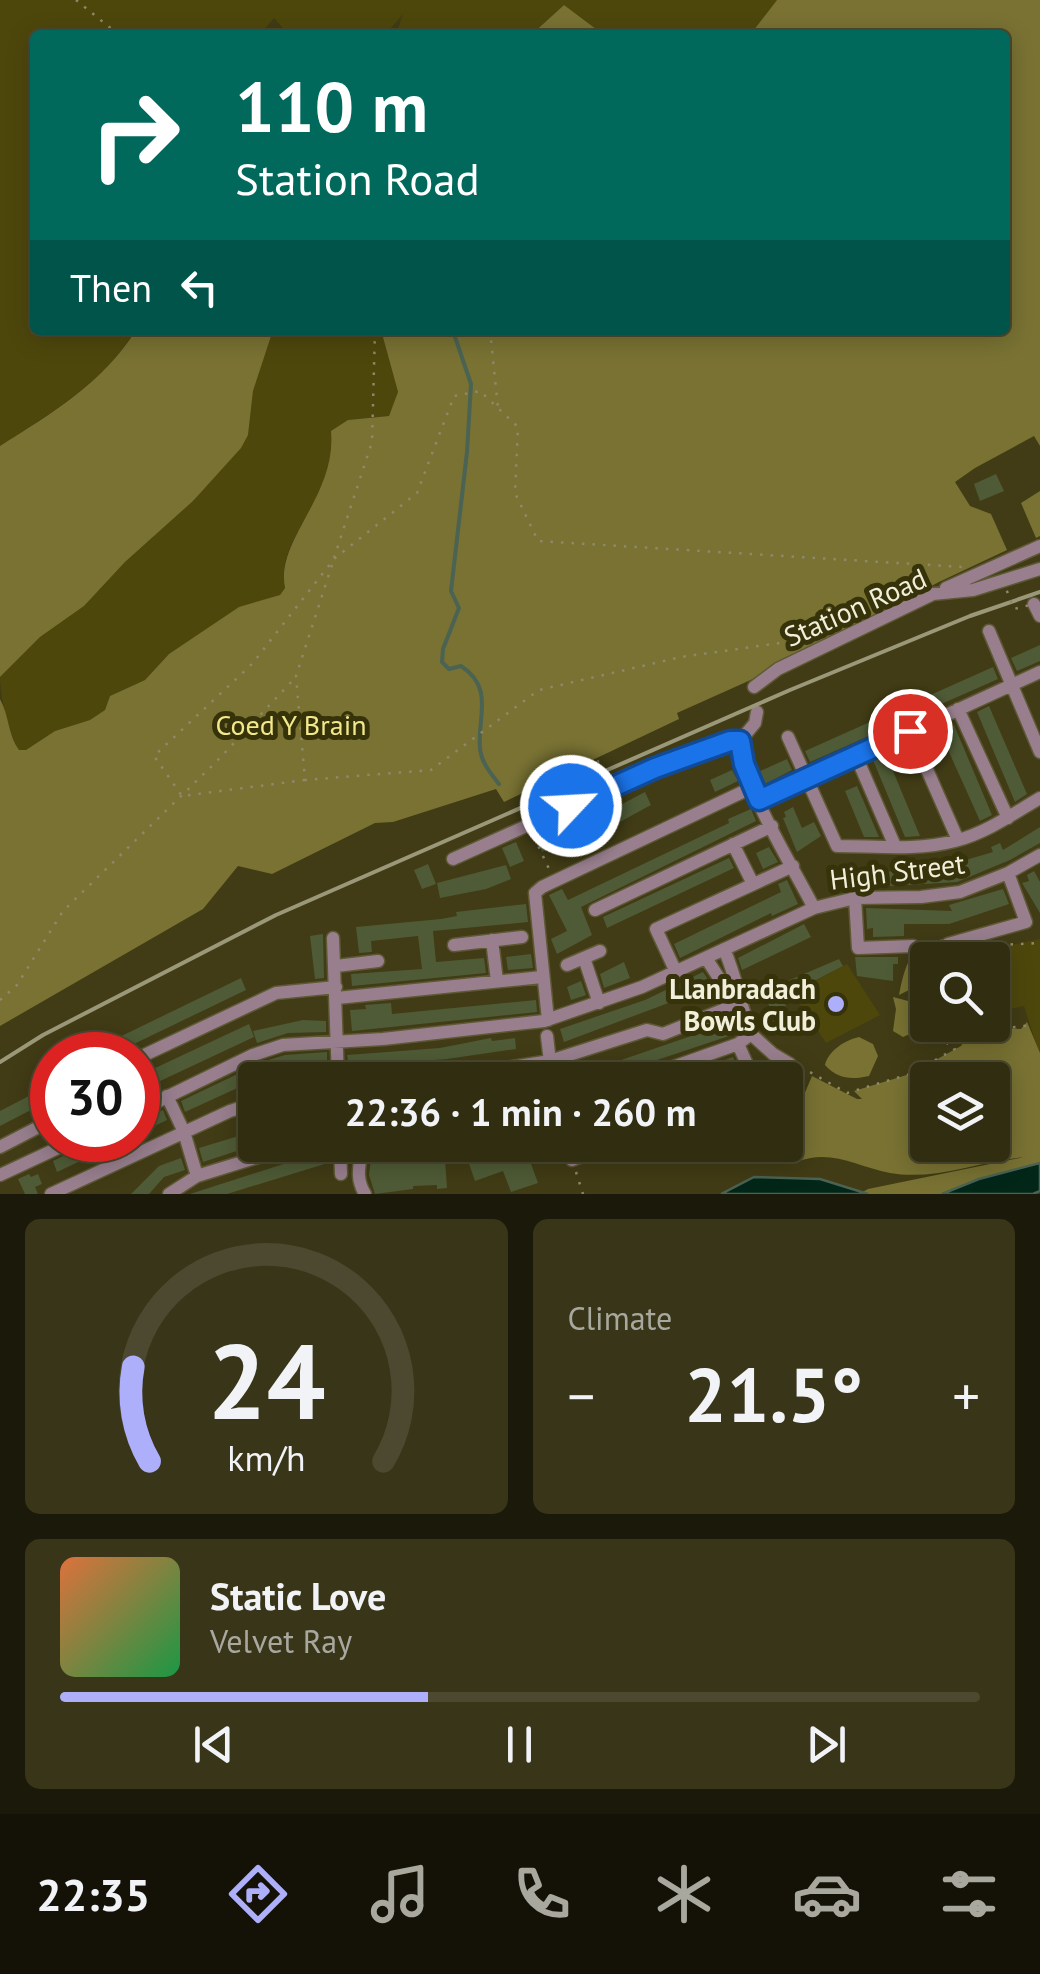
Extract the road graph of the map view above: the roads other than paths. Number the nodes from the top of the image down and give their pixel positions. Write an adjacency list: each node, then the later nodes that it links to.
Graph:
1 (1040, 546): 3 (street)
2 (1040, 569): 3 (street, Station Road)
3 (933, 594): 7 (street, Station Road)
4 (989, 630): 6 (street)
5 (1040, 672): 6 (street)
6 (1011, 685): 8 (street); 13 (street)
7 (754, 686)
8 (958, 709): 10 (street); 18 (street)
9 (758, 712): 12 (street)
10 (910, 731): 14 (street); 20 (street)
11 (788, 737): 15 (street)
12 (740, 741): 16 (street); 24 (street)
13 (1040, 752)
14 (856, 756): 15 (street); 22 (street)
15 (806, 779): 16 (street); 22 (street)
16 (756, 794): 19 (street); 46 (street)
17 (1040, 798): 18 (street)
18 (1008, 818): 20 (street)
19 (772, 826): 21 (street); 25 (street)
20 (958, 840): 22 (street)
21 (734, 844): 27 (street); 30 (street)
22 (895, 846)
23 (1040, 855): 26 (street, High Street)
24 (453, 859)
25 (792, 866): 27 (street); 29 (street)
26 (1008, 873): 28 (street, High Street); 31 (street)
27 (753, 884): 45 (street)
28 (855, 898): 29 (street, High Street); 37 (street)
29 (814, 908): 38 (street, High Street)
30 (595, 910)
31 (1033, 919): 35 (street)
32 (522, 937): 34 (street)
33 (333, 938): 44 (street)
34 (492, 940): 36 (street); 47 (street)
35 (955, 942)
36 (454, 945)
37 (910, 946)
38 (724, 949): 41 (street, High Street); 49 (street)
39 (600, 951): 40 (street)
40 (584, 958): 43 (street); 50 (street)
41 (706, 958): 45 (street, High Street); 49 (street)
42 (378, 961): 44 (street)
43 (567, 965)
44 (336, 966): 48 (street)
45 (676, 972): 50 (street, High Street)
46 (542, 976): 47 (street); 51 (street)
47 (497, 982): 48 (street)
48 (337, 993): 54 (street); 56 (street)
49 (739, 1000): 52 (street); 57 (street)
50 (599, 1003): 51 (street, High Street)
51 (548, 1020): 54 (street, High Street)
52 (751, 1034): 55 (street); 62 (street)
53 (546, 1036): 57 (street)
54 (338, 1041): 58 (street); 63 (street, High Street)
55 (738, 1044): 60 (street); 61 (street)
56 (160, 1048)
57 (550, 1061): 59 (street)
58 (338, 1062)
59 (544, 1062)
60 (687, 1062)
61 (746, 1062)
62 (786, 1062)
63 (167, 1096): 64 (street, High Street); 67 (street)
64 (160, 1100)
65 (238, 1109): 67 (street)
66 (30, 1131): 68 (street)
67 (184, 1132): 75 (street); 76 (street)
68 (0, 1147)
69 (30, 1161): 74 (street)
70 (250, 1162): 75 (street)
71 (341, 1162): 73 (street)
72 (357, 1162): 78 (street)
73 (341, 1174)
74 (0, 1175)
75 (190, 1184): 77 (street)
76 (51, 1194)
77 (168, 1194)
78 (365, 1194)

